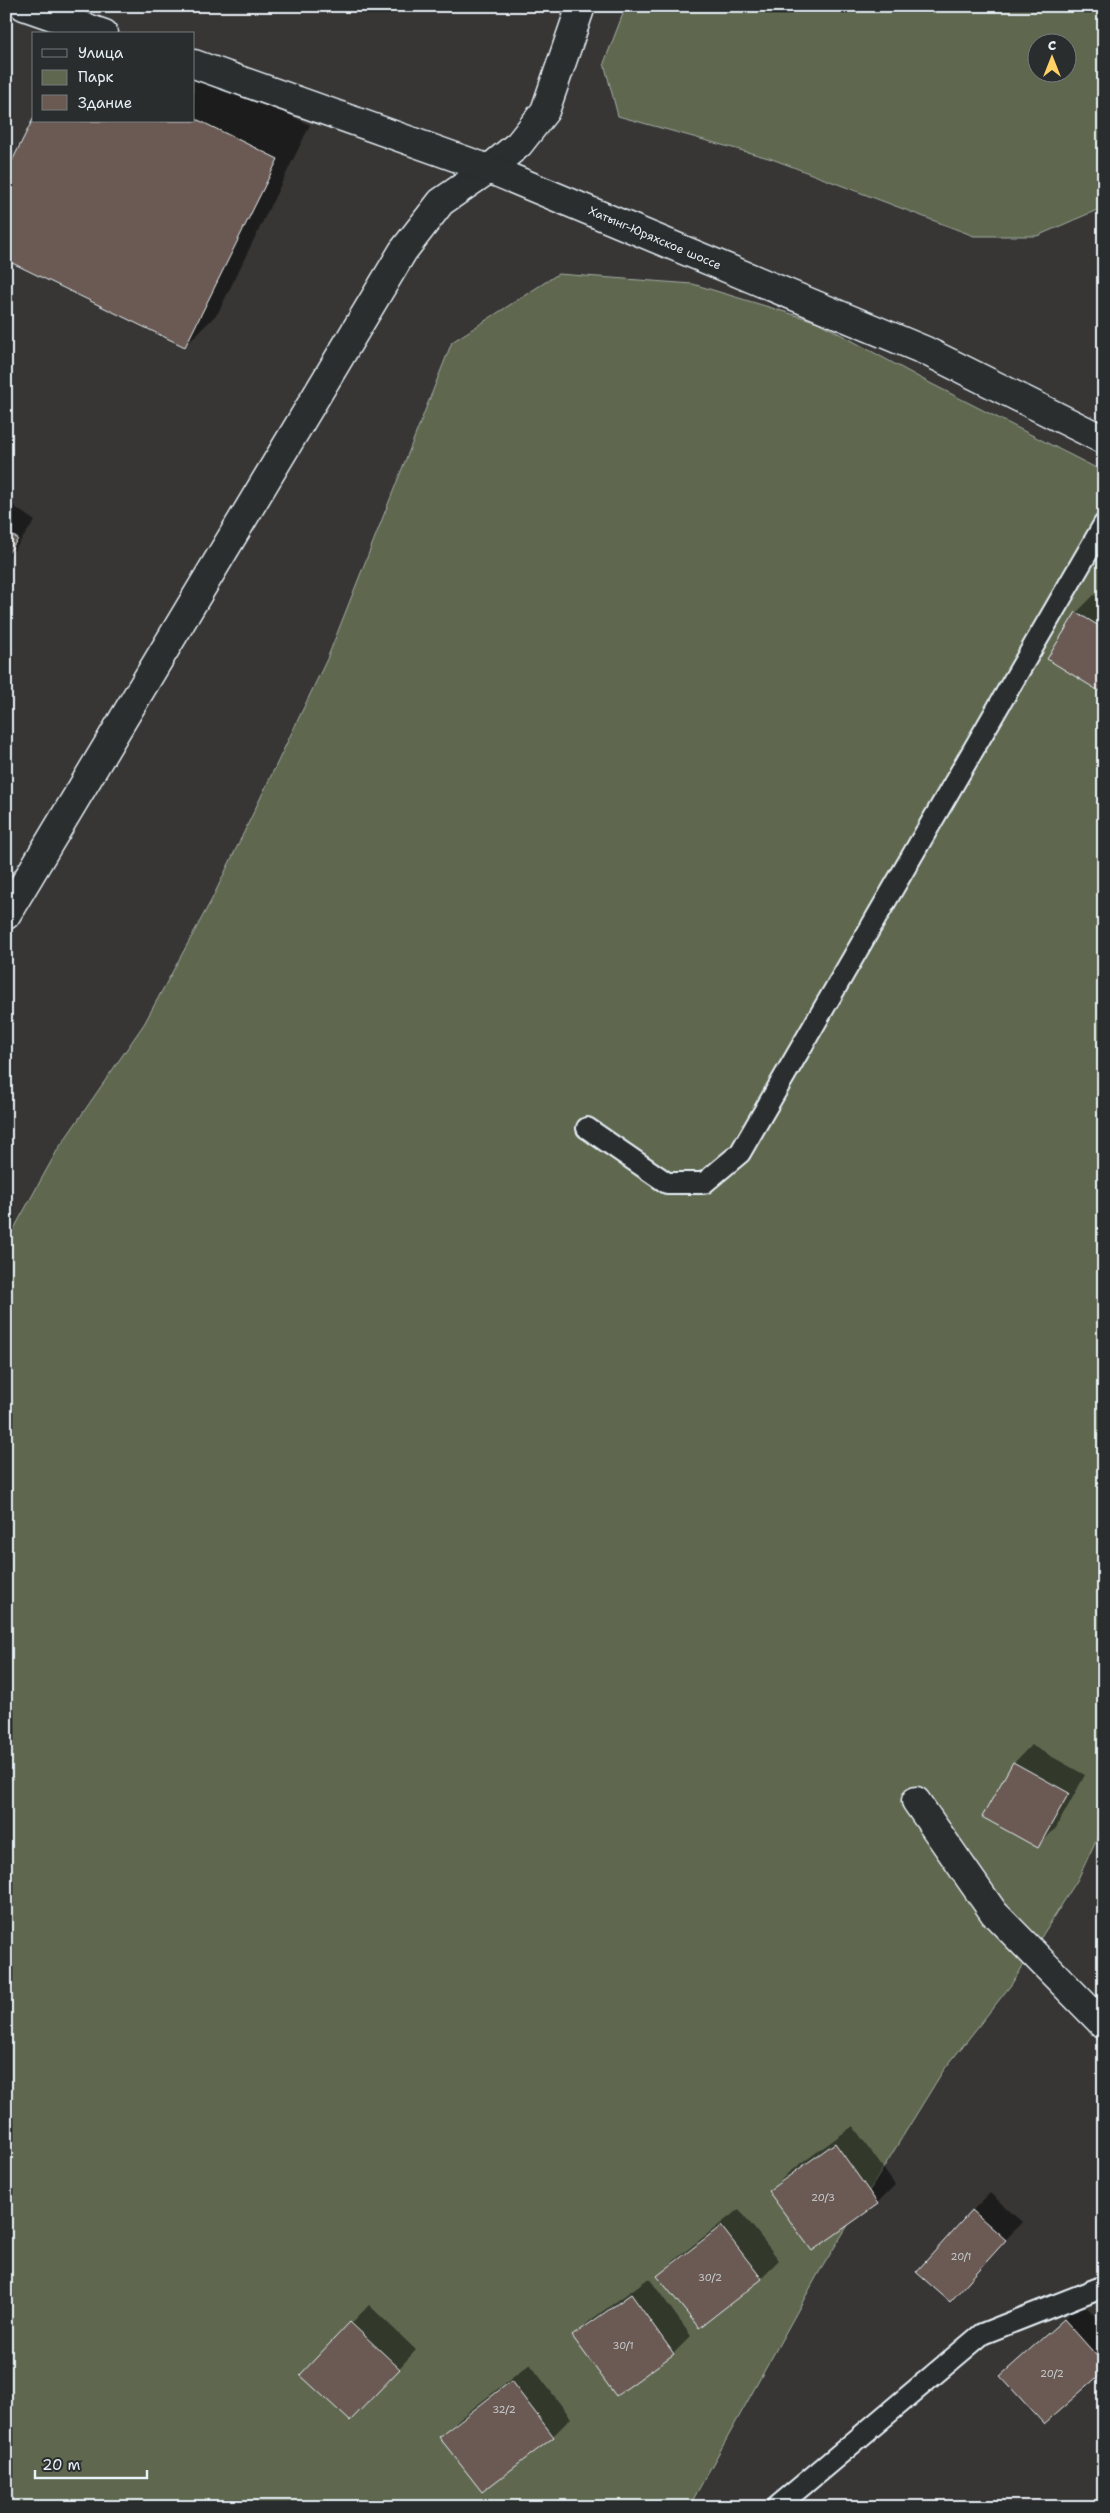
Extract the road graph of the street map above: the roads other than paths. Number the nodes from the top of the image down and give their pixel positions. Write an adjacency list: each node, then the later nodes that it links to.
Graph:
1 (24, 6): 3 (street)
2 (581, 6): 5 (street)
3 (98, 32)
4 (195, 64): 5 (street, Хатынг-Юряхское шоссе)
5 (489, 169): 6 (street, Хатынг-Юряхское шоссе); 8 (street)
6 (1104, 440)
7 (1104, 524): 9 (lane)
8 (6, 914)
9 (587, 1128)
10 (916, 1801): 11 (street)
11 (1104, 2025)
12 (1104, 2286): 13 (lane)
13 (777, 2507)

